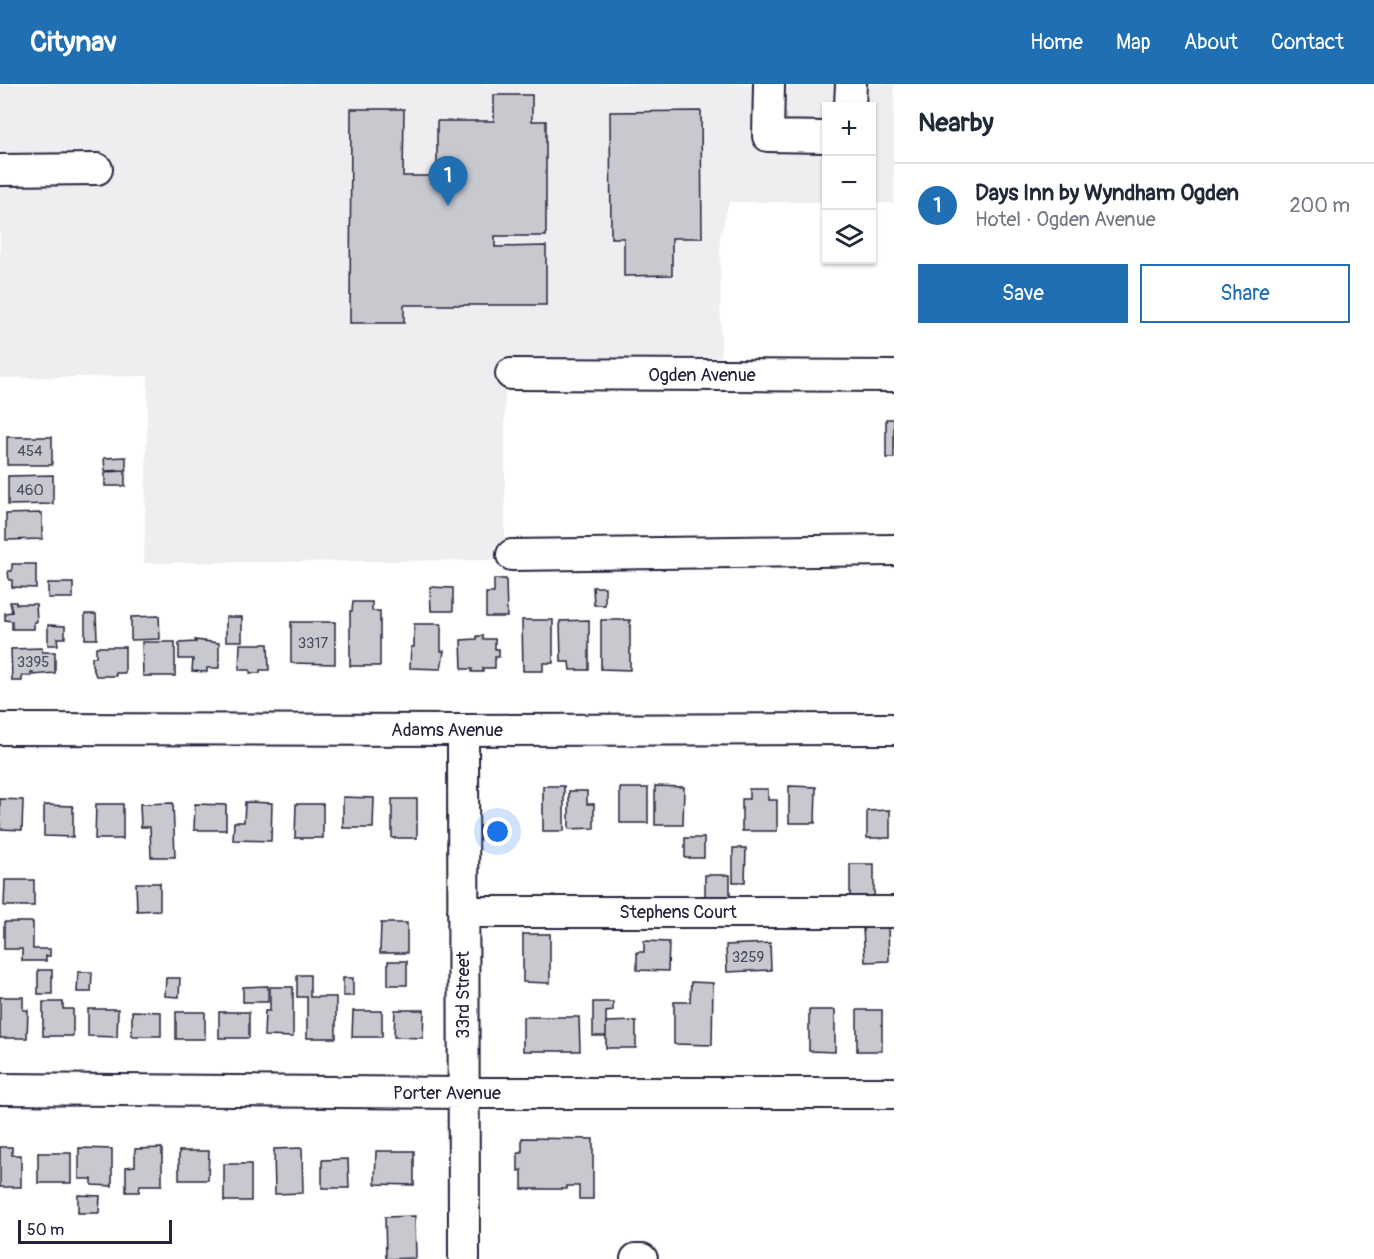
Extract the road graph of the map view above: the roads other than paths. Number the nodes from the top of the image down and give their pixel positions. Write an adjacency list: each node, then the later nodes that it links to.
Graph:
1 (769, 84): 4 (street)
2 (851, 84): 3 (street)
3 (850, 102)
4 (822, 137)
5 (97, 169): 6 (street)
6 (0, 170)
7 (511, 374): 8 (street, Ogden Avenue)
8 (894, 376)
9 (894, 550): 10 (street)
10 (512, 555)
11 (0, 729): 13 (street, Adams Avenue)
12 (894, 729): 13 (street, Adams Avenue)
13 (463, 730): 14 (street, 33rd Street)
14 (463, 912): 15 (street, Stephens Court); 17 (street, 33rd Street)
15 (894, 912)
16 (0, 1089): 17 (street, Porter Avenue)
17 (464, 1093): 18 (street, Porter Avenue); 19 (street, 33rd Street)
18 (894, 1093)
19 (464, 1259)
20 (636, 1259): 21 (street)
21 (642, 1259)

